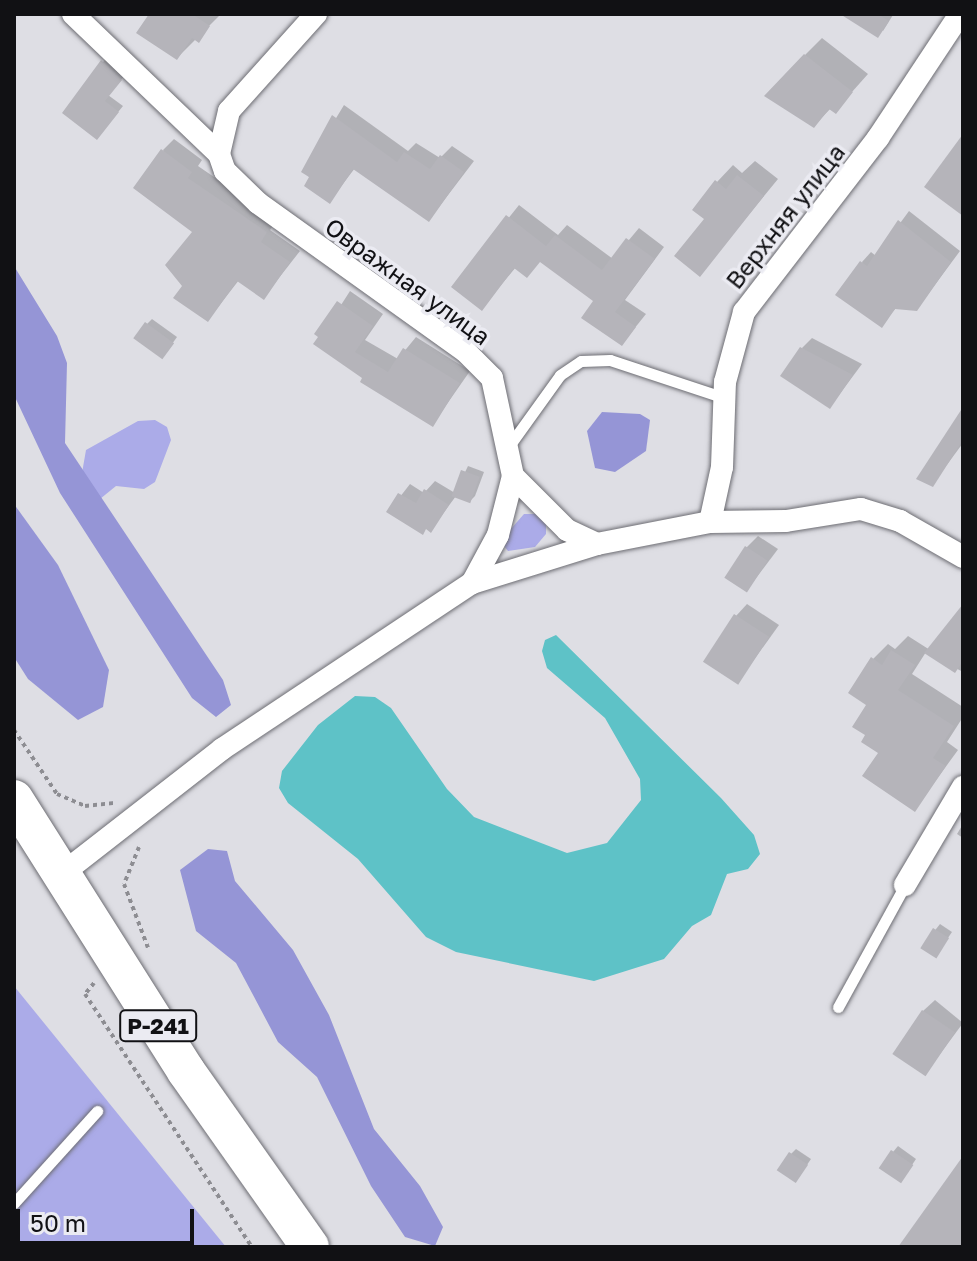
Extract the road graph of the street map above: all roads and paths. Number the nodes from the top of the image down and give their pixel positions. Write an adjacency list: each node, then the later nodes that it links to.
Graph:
1 (73, 14): 4 (street, Овражная улица)
2 (316, 14): 4 (street)
3 (960, 14): 5 (street, Верхняя улица)
4 (220, 146): 6 (street, Овражная улица)
5 (725, 398): 6 (lane); 8 (street, Верхняя улица)
6 (509, 446): 7 (street, Овражная улица)
7 (513, 476): 9 (street); 11 (street, Овражная улица)
8 (710, 522): 9 (street); 10 (street)
9 (597, 544): 11 (street)
10 (963, 557)
11 (472, 583): 17 (street)
12 (14, 730): 15 (path)
13 (963, 787): 18 (street)
14 (14, 799): 17 (highway, Р-241)
15 (117, 803)
16 (139, 847): 19 (path)
17 (63, 873): 25 (highway, Р-241)
18 (905, 885): 21 (lane)
19 (148, 948)
20 (98, 978): 24 (path)
21 (838, 1007)
22 (97, 1111): 23 (lane)
23 (14, 1203)
24 (252, 1247)
25 (310, 1247)

